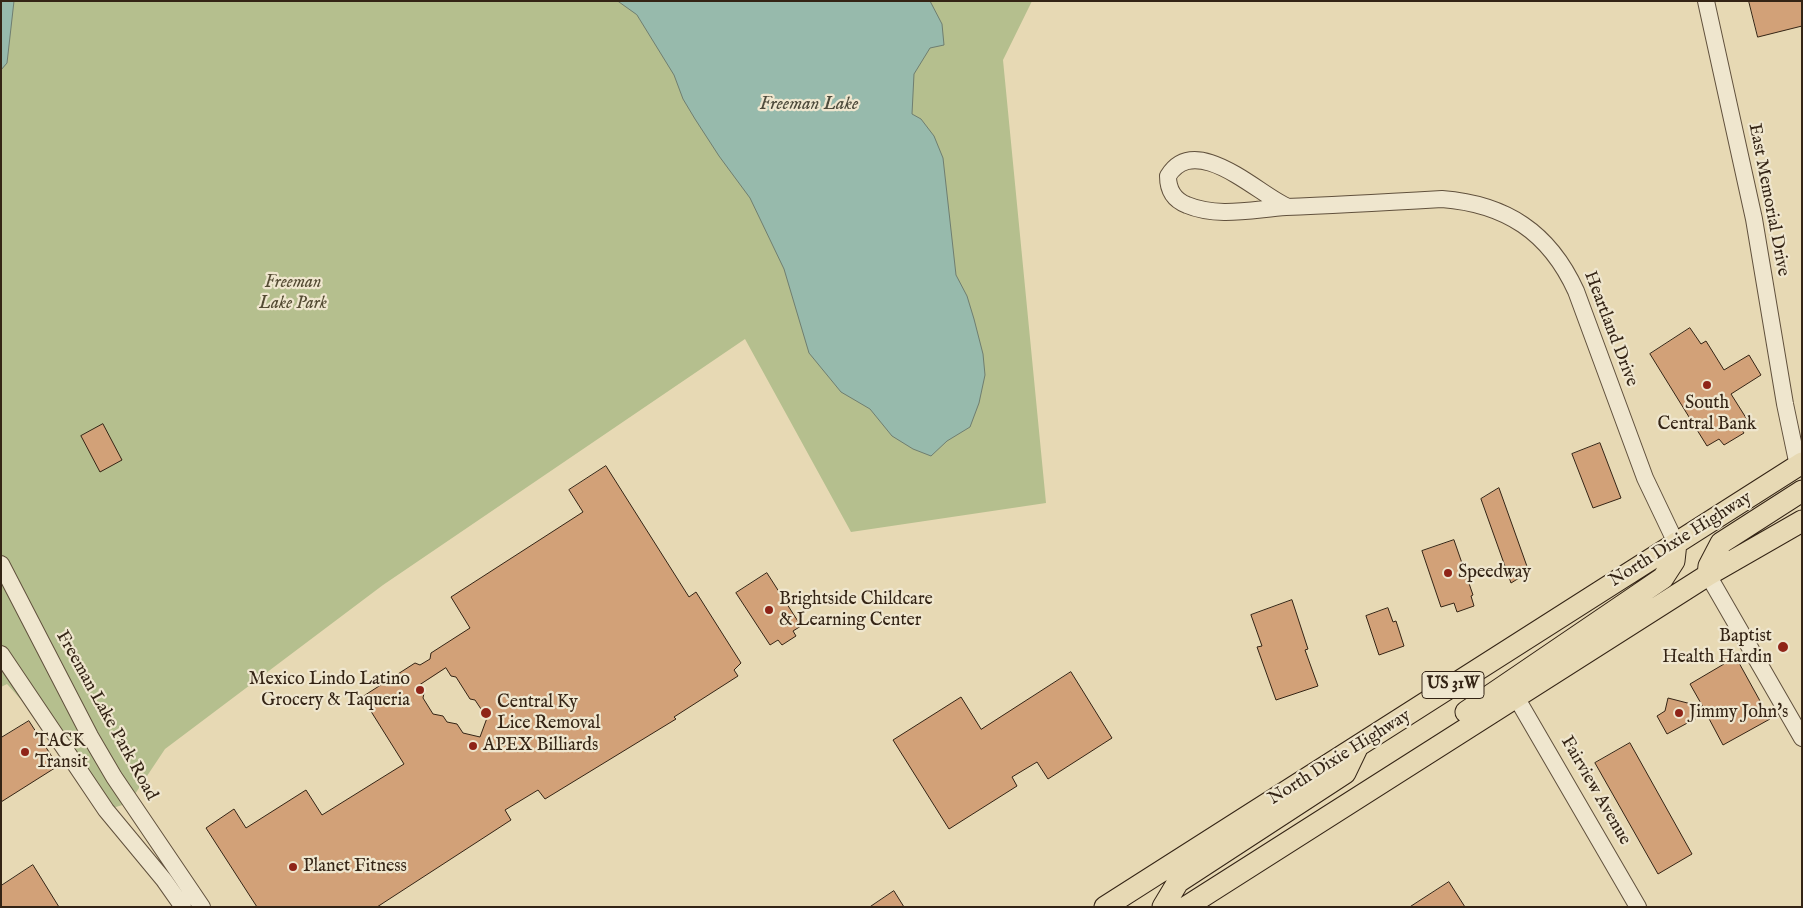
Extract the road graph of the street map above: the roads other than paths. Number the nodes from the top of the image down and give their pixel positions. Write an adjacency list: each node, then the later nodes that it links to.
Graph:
1 (1706, 1): 3 (street, East Memorial Drive)
2 (1288, 207): 2 (street, Heartland Drive); 6 (street, Heartland Drive)
3 (1800, 465): 6 (main road, North Dixie Highway / US 31W)
4 (1802, 491): 8 (main road)
5 (1802, 521): 8 (main road, US 31W)
6 (1676, 543): 12 (main road, North Dixie Highway / US 31W); 13 (main road)
7 (1, 564): 16 (street, Freeman Lake Park Road)
8 (1708, 575): 10 (main road, US 31W); 11 (street)
9 (1, 654): 15 (street)
10 (1516, 696): 13 (main road, US 31W); 19 (street, Fairview Avenue)
11 (1802, 738)
12 (1357, 748): 14 (main road, North Dixie Highway / US 31W); 17 (main road)
13 (1326, 817): 18 (main road, US 31W)
14 (1119, 902)
15 (183, 907)
16 (202, 907)
17 (1163, 907)
18 (1186, 907)
19 (1638, 907)

